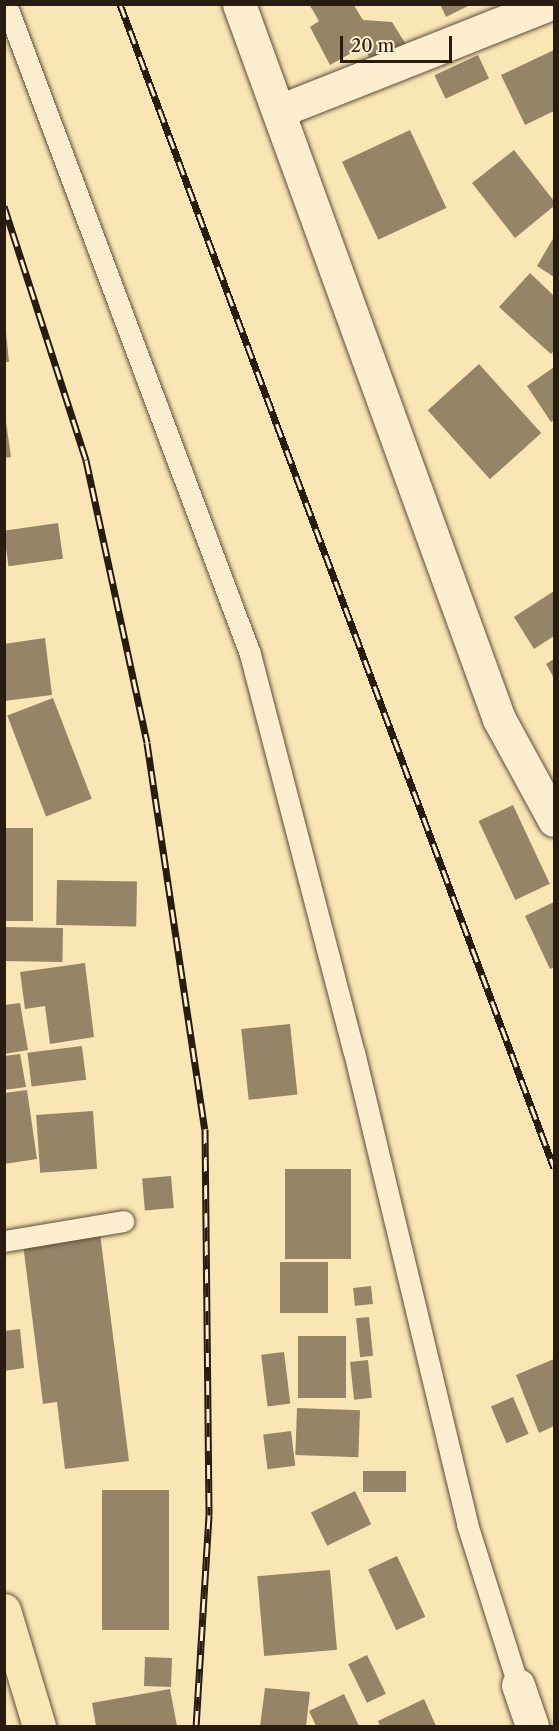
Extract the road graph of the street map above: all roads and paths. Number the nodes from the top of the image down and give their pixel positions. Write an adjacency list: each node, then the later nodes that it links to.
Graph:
1 (6, 4): 9 (lane)
2 (239, 4): 4 (street)
3 (549, 4): 4 (street)
4 (279, 111): 5 (street)
5 (555, 820)
6 (123, 1221): 7 (lane)
7 (4, 1241)
8 (4, 1610): 10 (main road)
9 (518, 1685): 11 (street)
10 (39, 1726)
11 (532, 1726)

